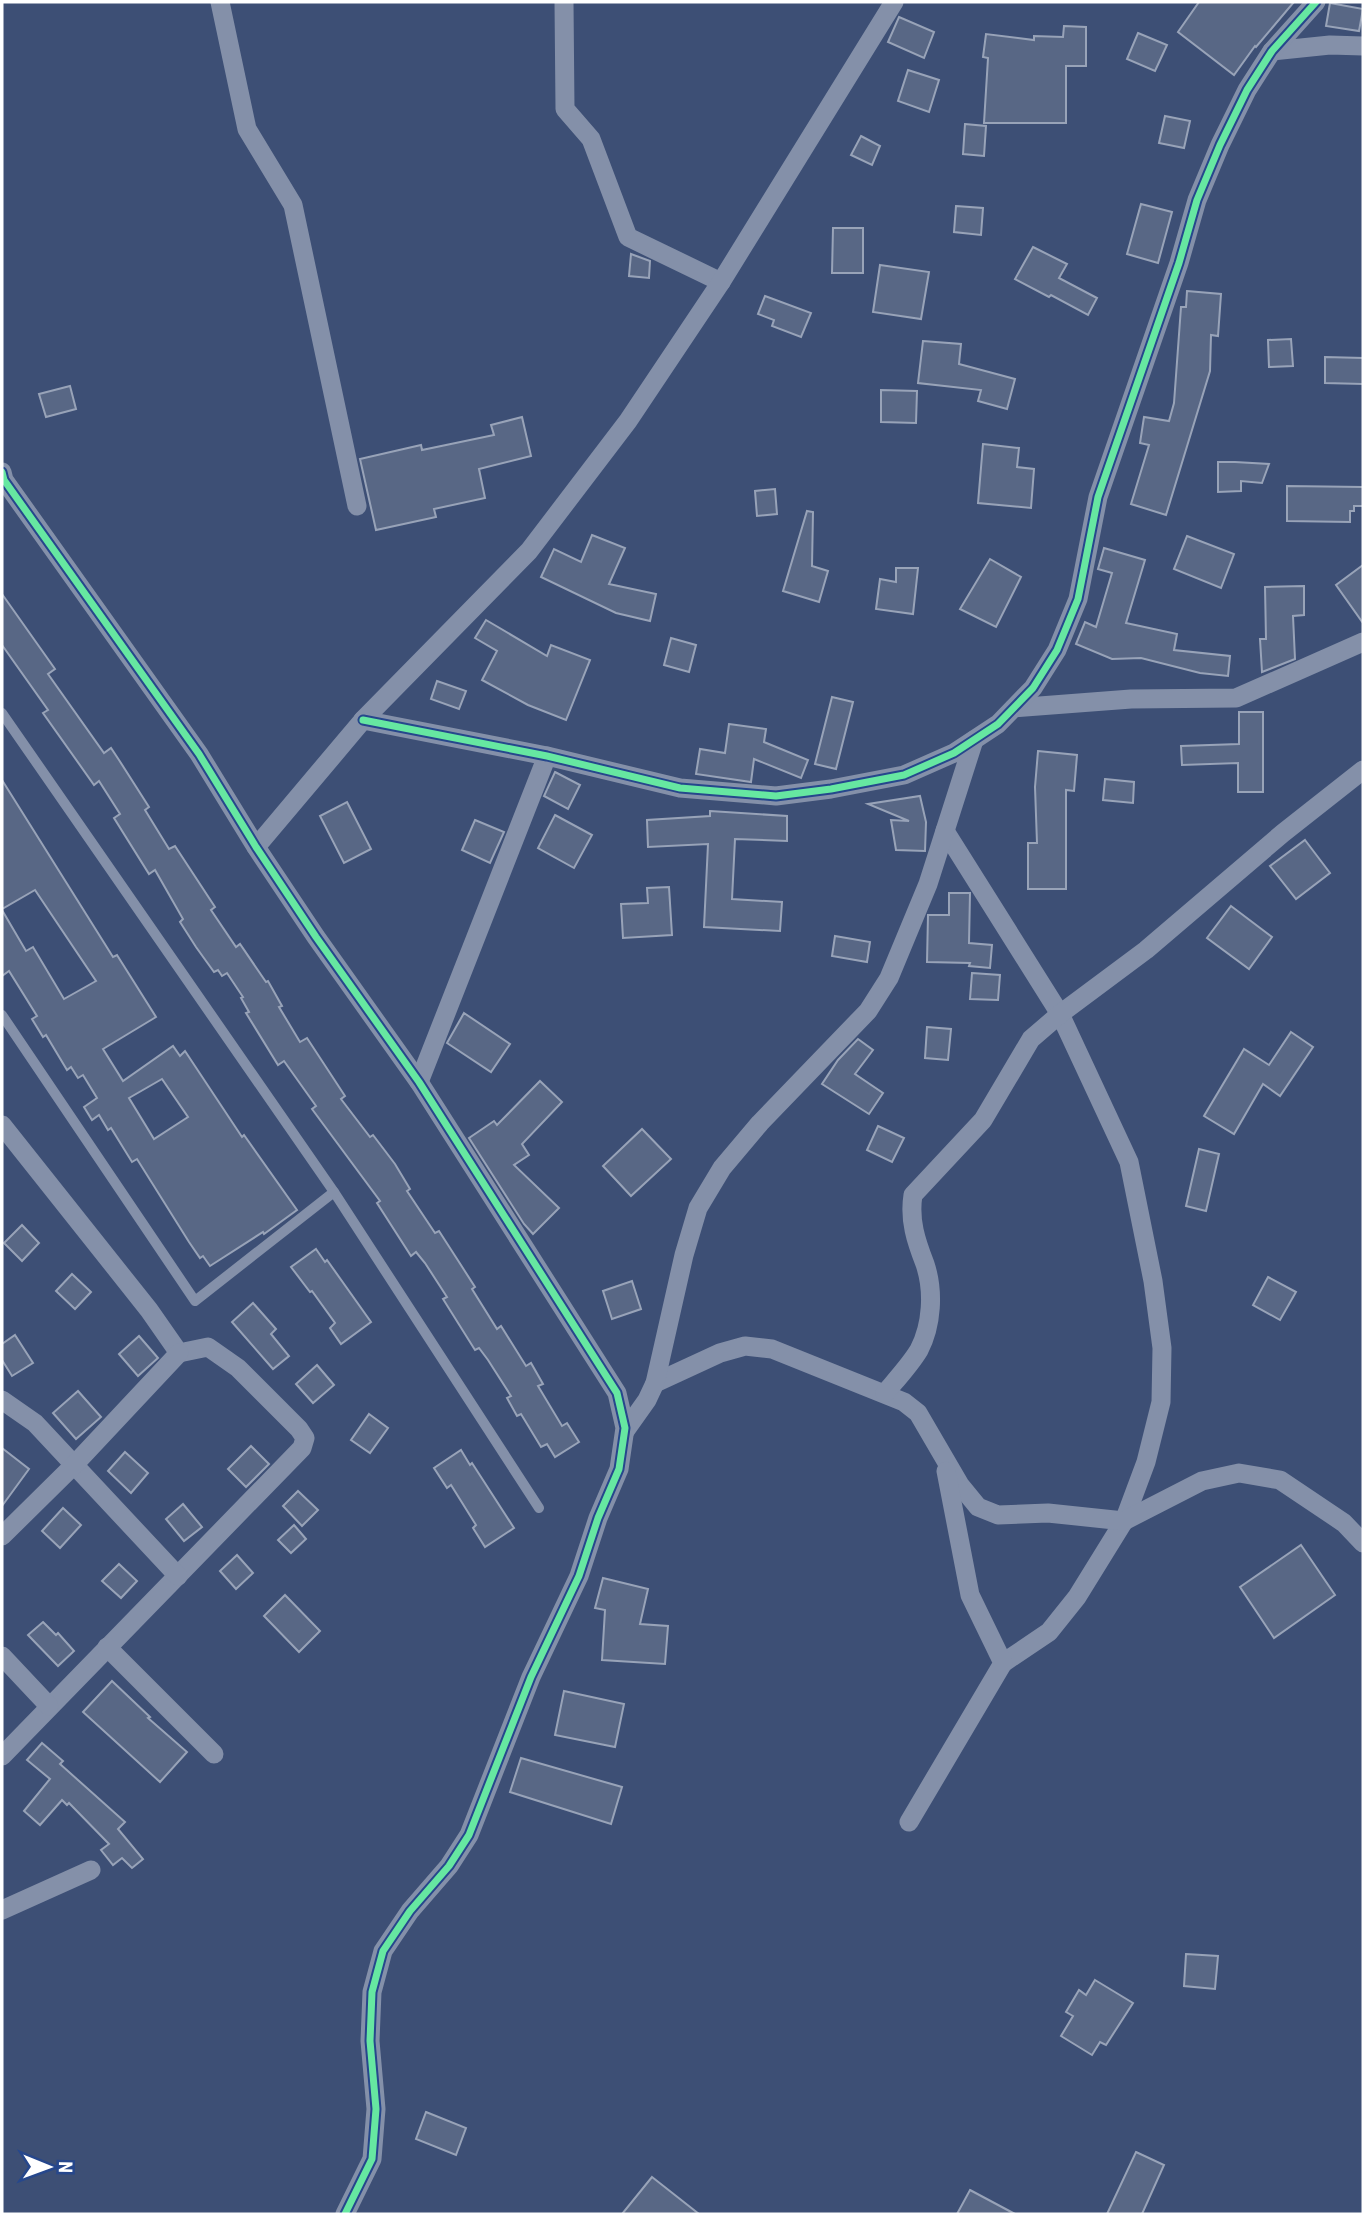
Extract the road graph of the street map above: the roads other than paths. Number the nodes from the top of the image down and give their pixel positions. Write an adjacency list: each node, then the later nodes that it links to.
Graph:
1 (220, 2): 9 (street)
2 (564, 2): 7 (street)
3 (894, 2): 7 (street)
4 (1316, 2): 6 (street)
5 (1363, 46): 6 (street)
6 (1272, 51): 11 (street)
7 (722, 282): 13 (street)
8 (2, 472): 18 (street)
9 (357, 506)
10 (1363, 642): 11 (street)
11 (1014, 708): 14 (street)
12 (2, 713): 23 (lane)
13 (363, 720): 15 (street); 18 (street)
14 (974, 740): 15 (street); 17 (street)
15 (547, 756): 21 (street)
16 (1363, 770): 19 (street)
17 (945, 831): 19 (street); 25 (street)
18 (256, 846): 21 (street)
19 (1059, 1014): 26 (street); 32 (street)
20 (2, 1015): 23 (lane)
21 (419, 1082): 28 (street)
22 (2, 1125): 24 (street)
23 (334, 1192): 31 (lane)
24 (179, 1353): 30 (street); 35 (street)
25 (655, 1383): 26 (street); 28 (street)
26 (885, 1394): 29 (street)
27 (2, 1399): 30 (street)
28 (625, 1431): 45 (street)
29 (943, 1457): 32 (street); 38 (street)
30 (74, 1465): 33 (street); 35 (street)
31 (540, 1508)
32 (1124, 1521): 34 (street); 38 (street)
33 (2, 1536)
34 (1363, 1543)
35 (178, 1576): 36 (street)
36 (107, 1647): 39 (street); 40 (street)
37 (2, 1656): 39 (street)
38 (1003, 1662): 42 (street)
39 (49, 1706): 41 (street)
40 (214, 1754)
41 (2, 1756)
42 (909, 1822)
43 (91, 1870): 44 (street)
44 (2, 1910)
45 (345, 2214)

